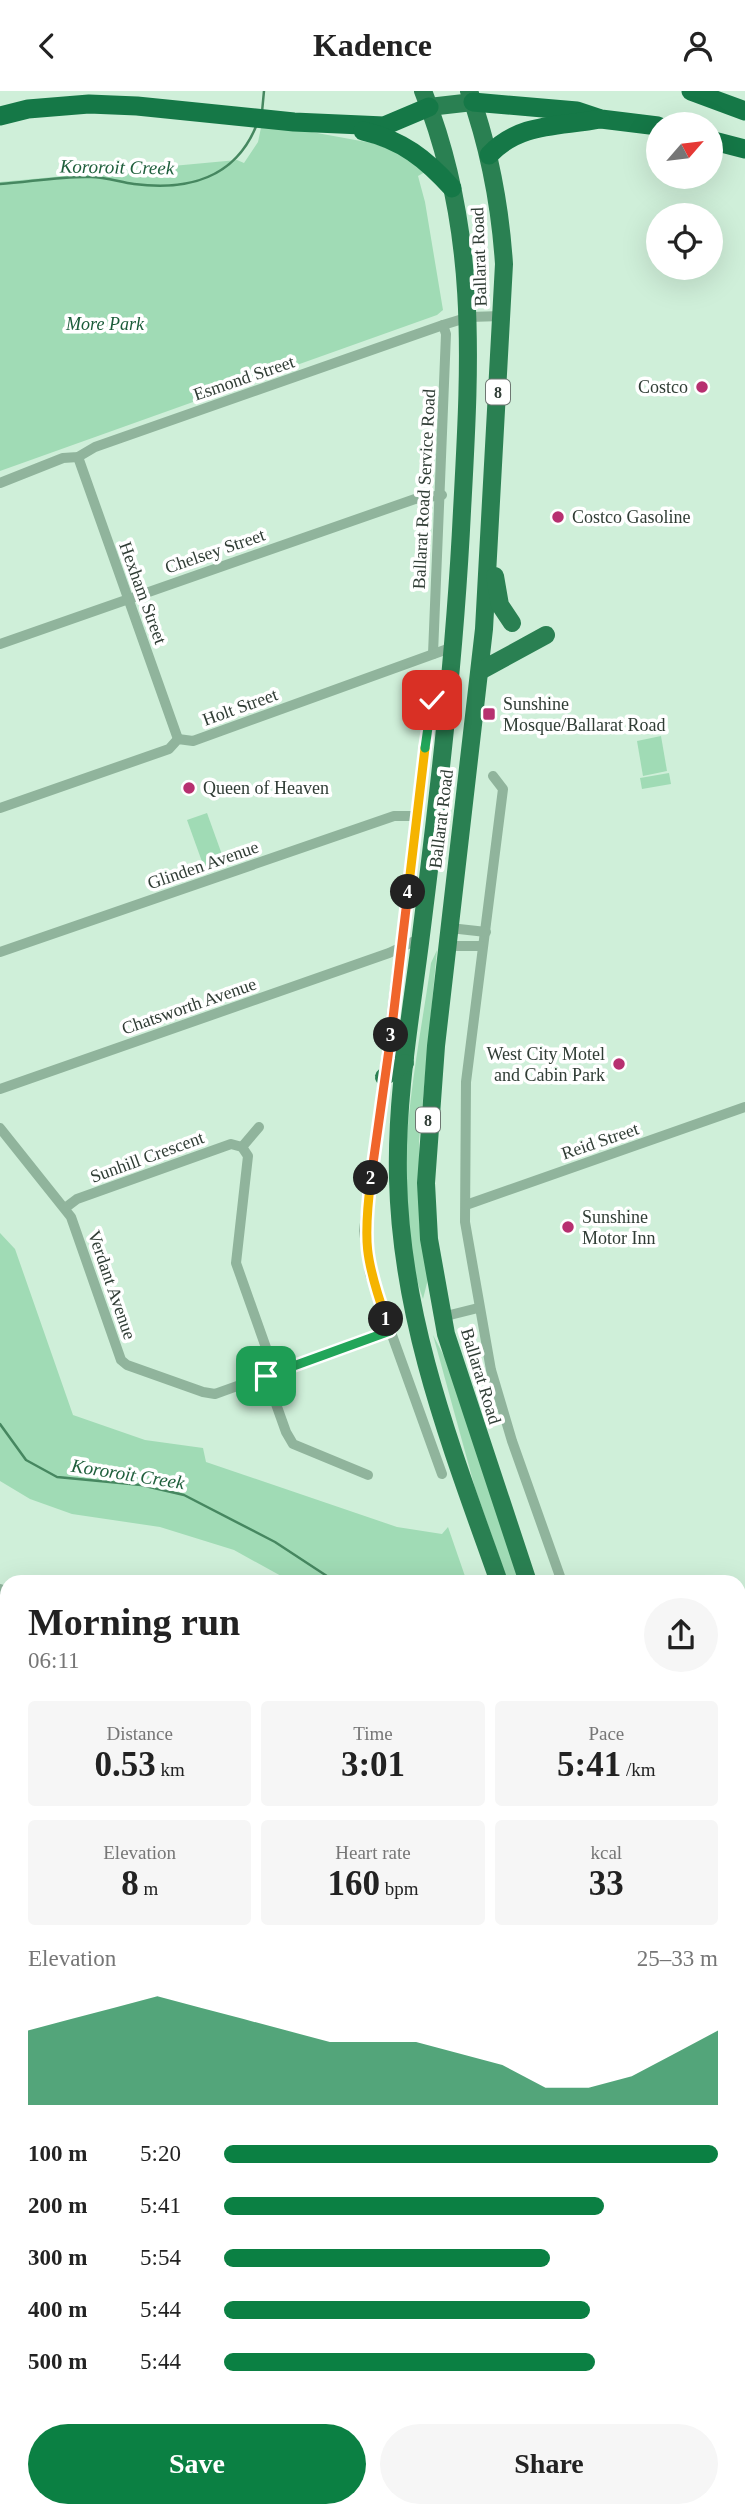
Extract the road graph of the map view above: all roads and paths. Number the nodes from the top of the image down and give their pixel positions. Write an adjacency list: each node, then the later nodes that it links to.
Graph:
1 (691, 91): 4 (highway)
2 (471, 96): 3 (highway); 6 (highway); 11 (highway, Ballarat Road / 8)
3 (426, 99): 7 (highway); 12 (highway, Ballarat Road / 8)
4 (745, 111)
5 (0, 116): 7 (highway)
6 (601, 119): 8 (highway); 11 (highway)
7 (328, 123): 12 (highway)
8 (646, 125)
9 (723, 143): 10 (highway)
10 (745, 149)
11 (489, 155): 13 (highway, Ballarat Road / 8)
12 (452, 188): 14 (highway, Ballarat Road / 8)
13 (502, 316): 14 (street, Esmond Street); 19 (highway, Ballarat Road / 8)
14 (468, 317): 15 (street, Esmond Street); 24 (highway, Ballarat Road / 8)
15 (443, 325): 16 (street, Esmond Street); 18 (street, Ballarat Road Service Road)
16 (78, 457): 17 (street, Esmond Street); 20 (street, Hexham Street)
17 (0, 483)
18 (442, 495): 20 (street, Chelsey Street); 25 (street, Ballarat Road Service Road)
19 (490, 535): 21 (highway); 26 (highway, Ballarat Road / 8)
20 (128, 598): 23 (street, Chelsey Street); 28 (street, Hexham Street)
21 (512, 624)
22 (546, 635): 26 (highway)
23 (0, 644)
24 (453, 647): 25 (street, Holt Street); 27 (highway, Ballarat Road / 8)
25 (433, 654): 28 (street, Holt Street)
26 (480, 671): 33 (highway, Ballarat Road / 8)
27 (449, 689): 31 (street, Ballarat Road); 34 (highway, Ballarat Road / 8)
28 (178, 739): 30 (street, Holt Street)
29 (493, 776): 32 (street, Ballarat Road)
30 (0, 808)
31 (417, 815): 36 (street, Ballarat Road); 37 (street, Glinden Avenue)
32 (486, 932): 33 (street); 35 (street, Ballarat Road)
33 (448, 937): 34 (highway); 35 (street); 49 (highway, Ballarat Road / 8)
34 (420, 944): 36 (street, Chatsworth Avenue); 39 (highway, Ballarat Road / 8)
35 (481, 946): 46 (street, Ballarat Road)
36 (396, 951): 38 (street, Ballarat Road); 41 (street, Chatsworth Avenue)
37 (0, 952)
38 (391, 1039): 39 (highway); 40 (street, Ballarat Road)
39 (405, 1060): 40 (highway); 50 (highway, Ballarat Road / 8)
40 (384, 1077): 51 (street, Ballarat Road)
41 (0, 1089)
42 (745, 1107): 46 (street, Reid Street)
43 (258, 1127): 45 (street)
44 (0, 1128): 47 (street, Verdant Avenue)
45 (242, 1147): 47 (street, Sunhill Crescent); 52 (street)
46 (466, 1205): 48 (street, Ballarat Road)
47 (65, 1208): 52 (street, Verdant Avenue)
48 (478, 1308): 49 (street); 57 (street, Ballarat Road)
49 (442, 1317): 50 (highway); 56 (highway, Ballarat Road / 8)
50 (414, 1325): 55 (highway, Ballarat Road / 8)
51 (390, 1331): 52 (street, Verdant Avenue); 53 (street, Ballarat Road)
52 (270, 1374): 54 (street)
53 (442, 1474)
54 (368, 1475)
55 (497, 1575)
56 (526, 1575)
57 (560, 1575)

